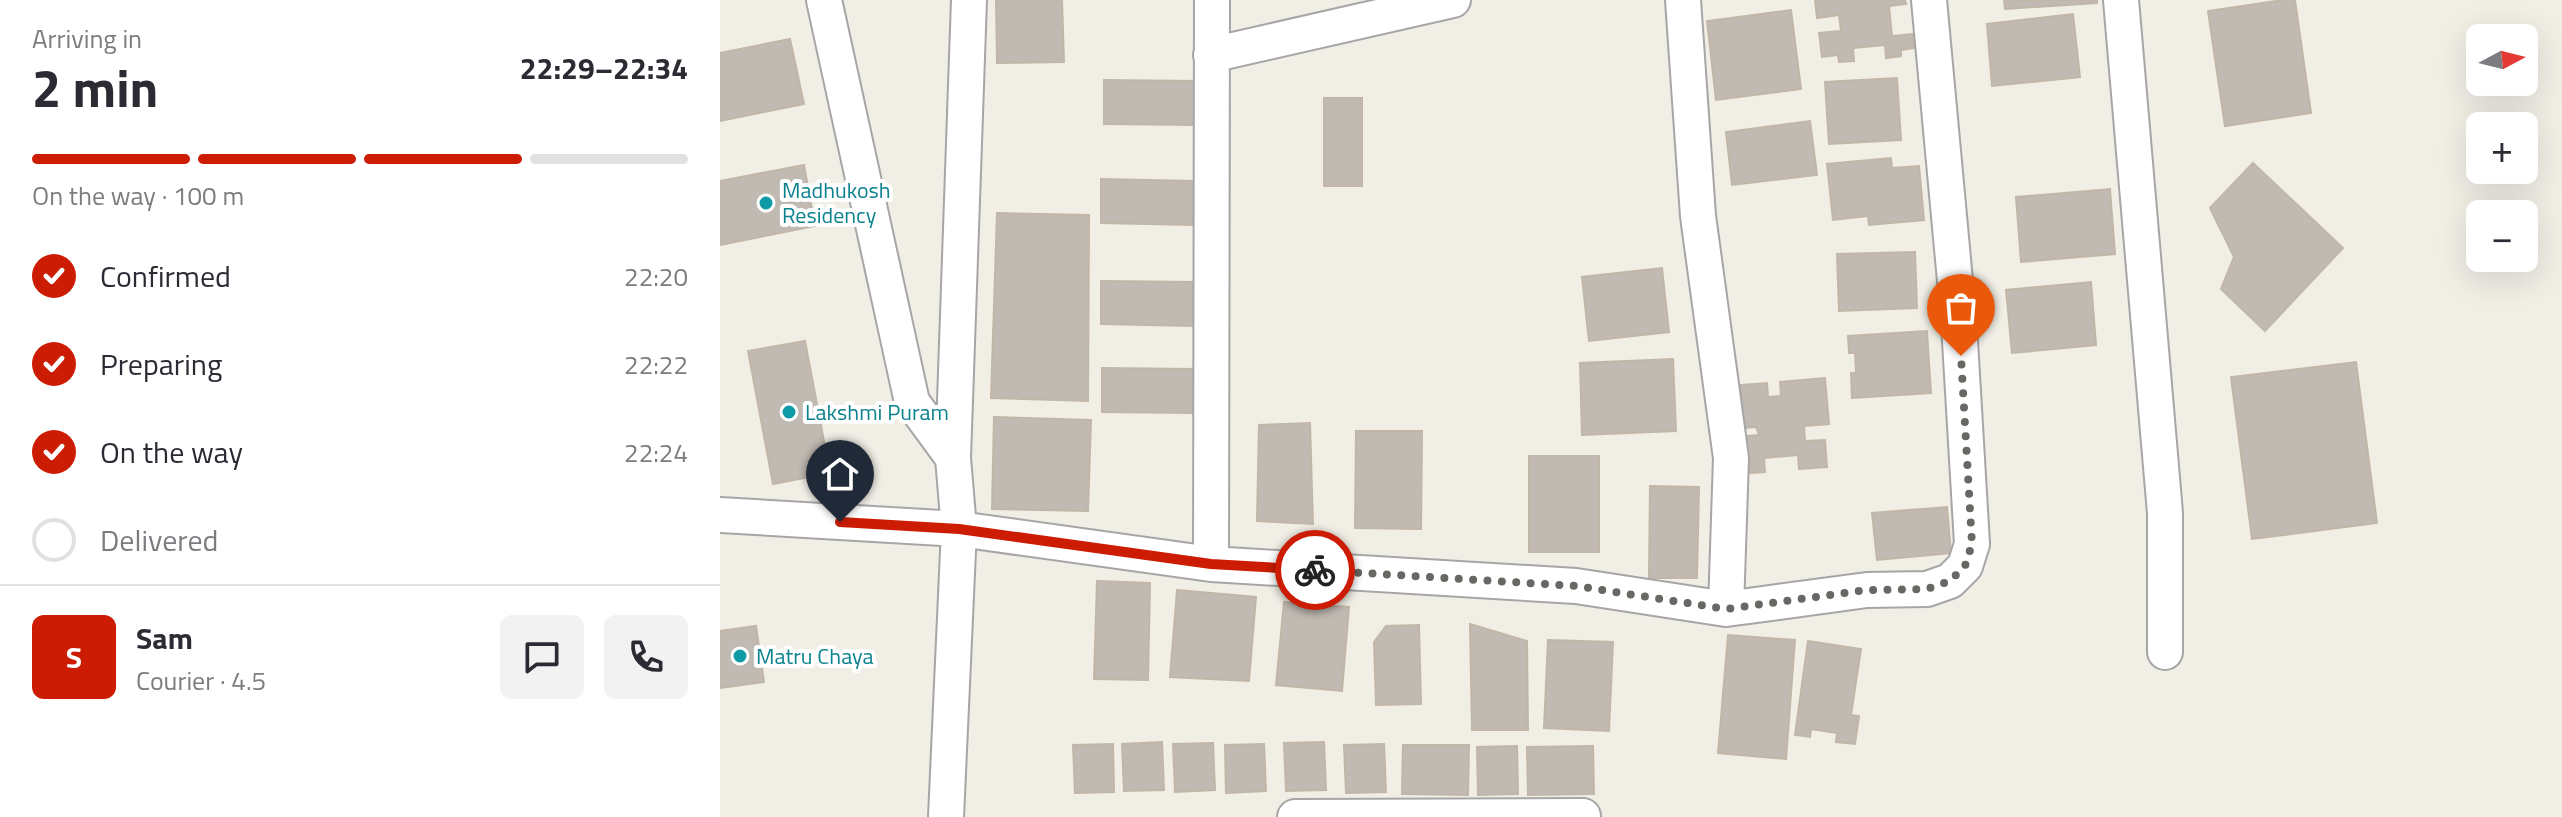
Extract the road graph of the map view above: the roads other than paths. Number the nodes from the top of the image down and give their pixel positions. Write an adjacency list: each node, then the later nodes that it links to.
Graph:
1 (824, 0): 9 (street)
2 (969, 0): 9 (street)
3 (1212, 0): 8 (street)
4 (1453, 0): 8 (street)
5 (1683, 0): 13 (street)
6 (1929, 0): 13 (street)
7 (2121, 0): 14 (street)
8 (1211, 55): 12 (street)
9 (953, 458): 11 (street)
10 (720, 515): 11 (street)
11 (959, 529): 12 (street); 16 (street)
12 (1211, 564): 13 (street)
13 (1726, 609)
14 (2165, 652)
15 (1583, 816): 18 (street)
16 (946, 817)
17 (1295, 817): 18 (street)
18 (1329, 817)

